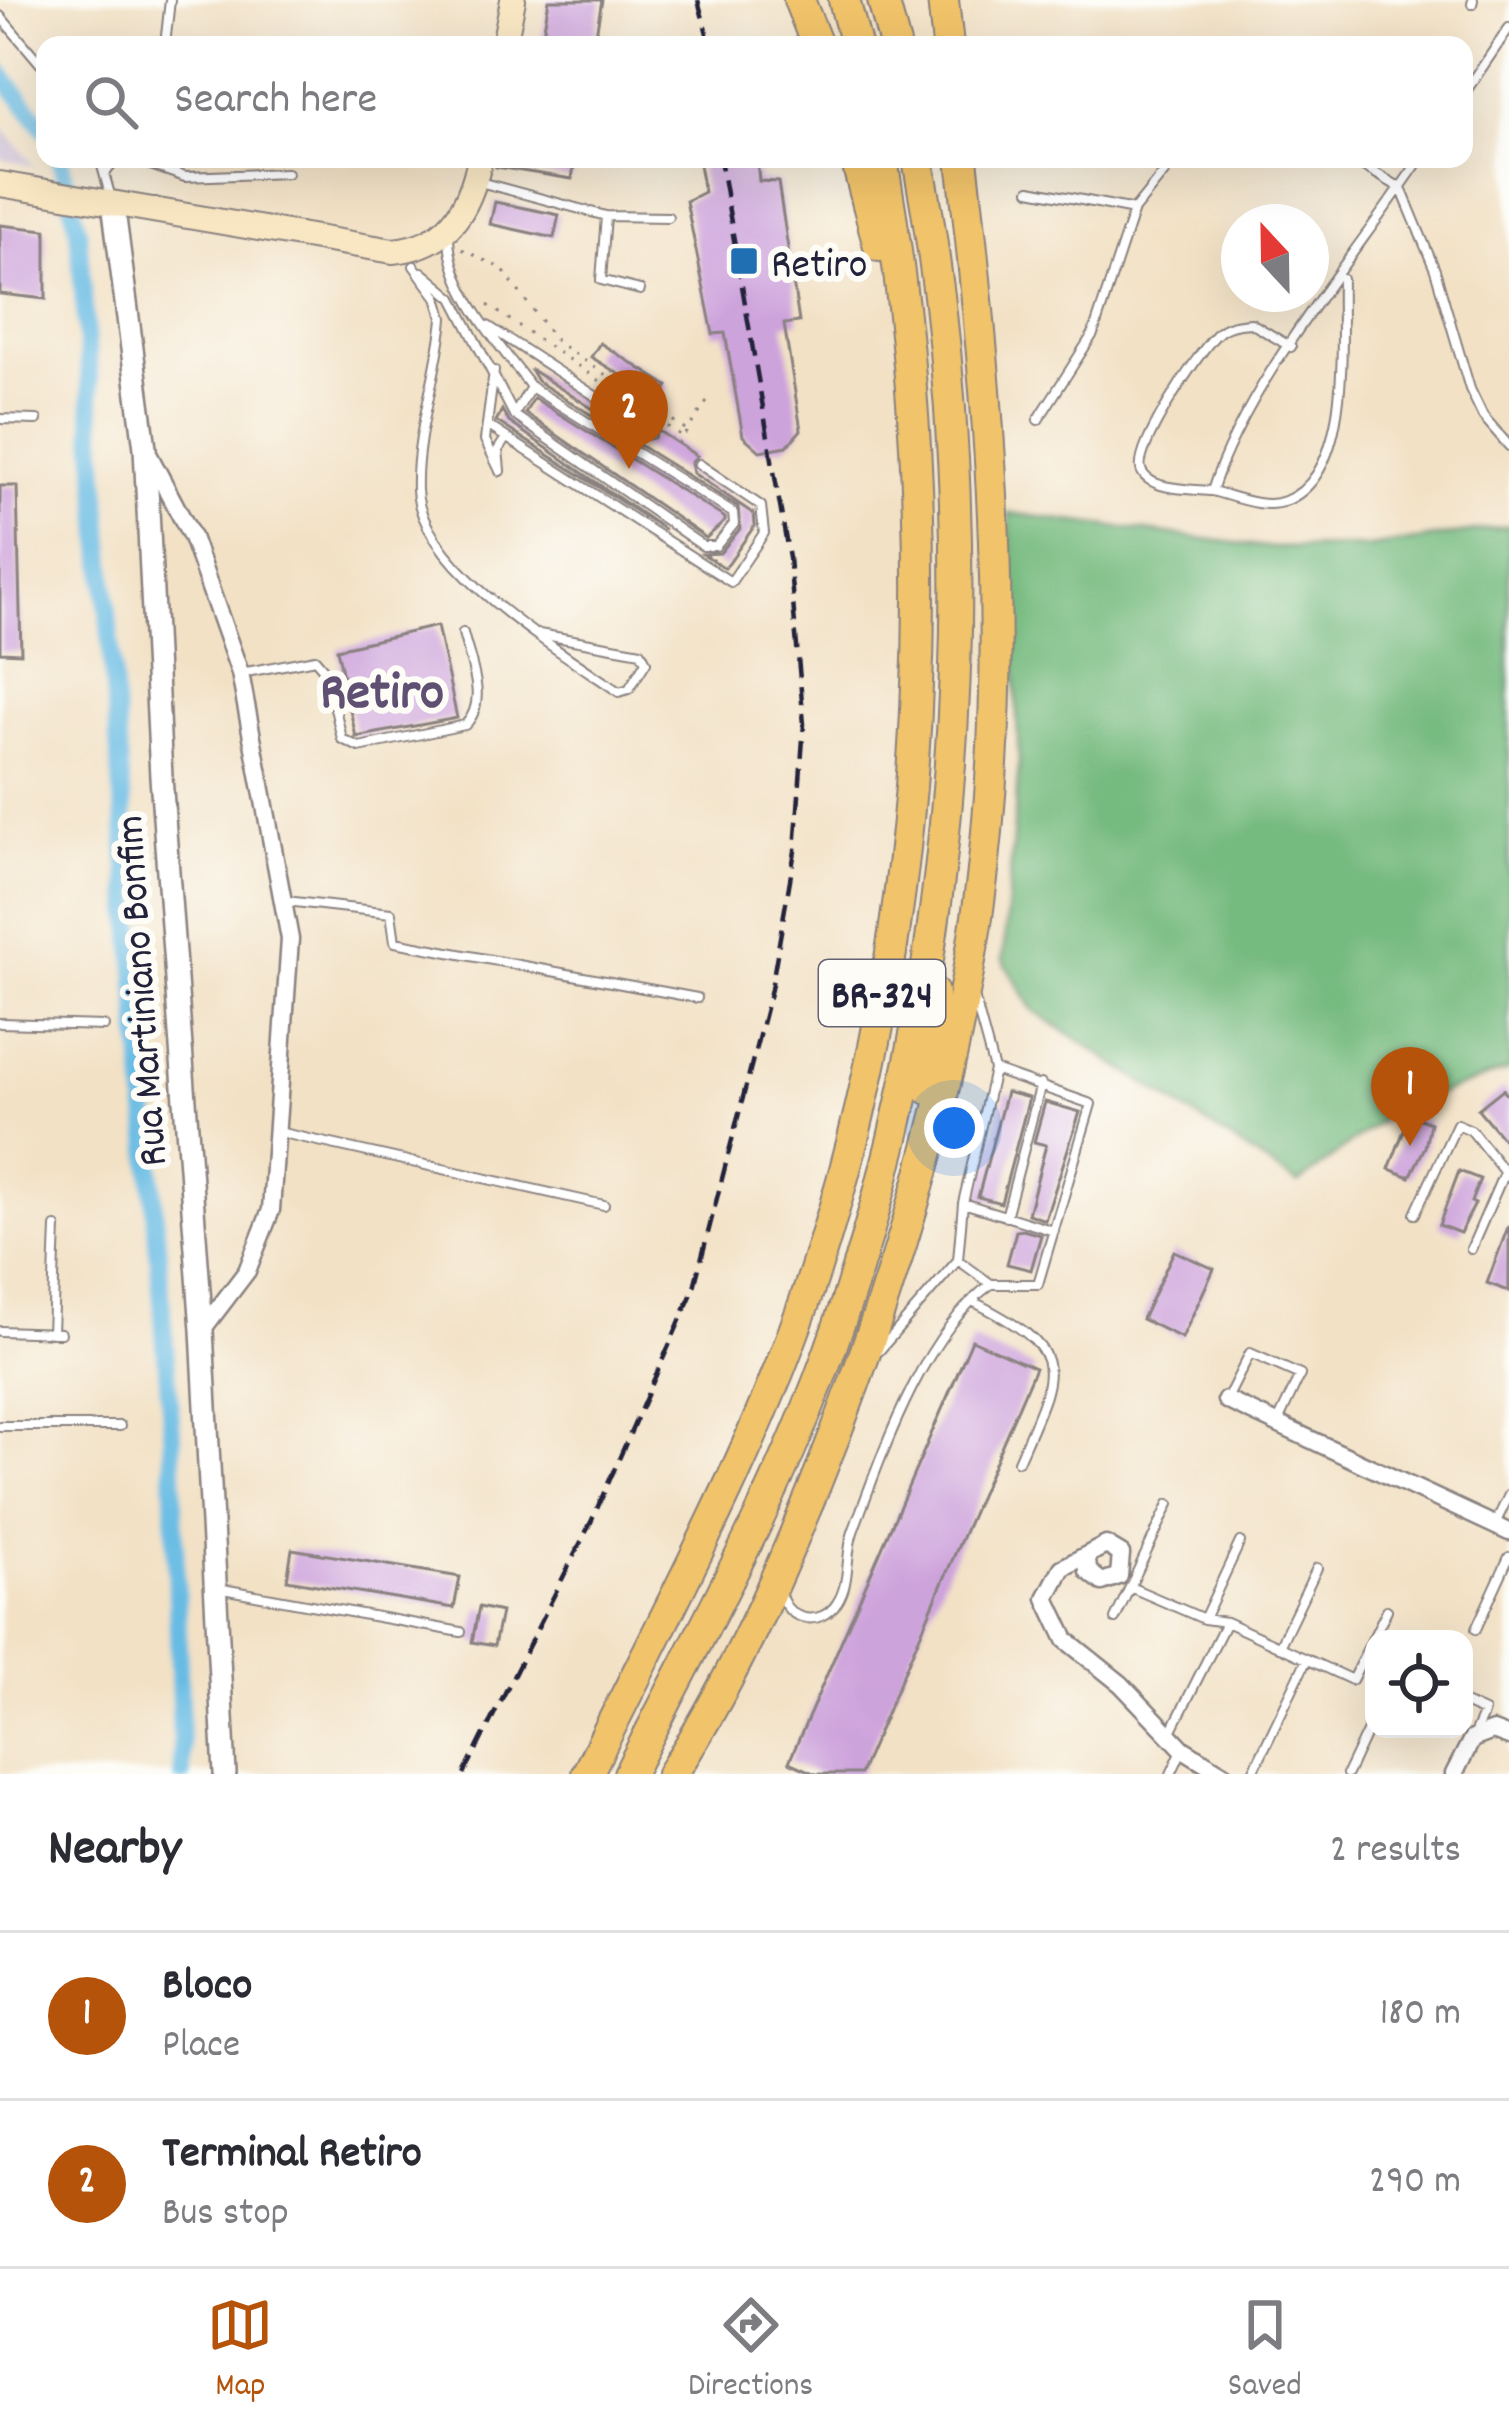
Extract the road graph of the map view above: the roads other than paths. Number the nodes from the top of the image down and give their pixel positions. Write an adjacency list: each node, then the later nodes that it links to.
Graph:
1 (170, 0): 9 (lane)
2 (513, 0): 10 (main road)
3 (799, 0): 11 (highway)
4 (844, 0): 12 (highway)
5 (883, 0): 13 (highway)
6 (943, 0): 14 (highway)
7 (0, 16): 15 (lane)
8 (1509, 28): 16 (lane)
9 (166, 36)
10 (506, 36)
11 (813, 36)
12 (854, 36)
13 (893, 36)
14 (948, 36)
15 (36, 58)
16 (1473, 81)
17 (102, 168): 29 (lane)
18 (109, 168): 29 (lane)
19 (159, 168): 28 (lane)
20 (858, 168): 46 (highway)
21 (883, 168): 46 (highway, BR-324)
22 (919, 168): 64 (highway, BR-324)
23 (963, 168): 65 (highway)
24 (1168, 168): 34 (lane)
25 (1367, 168): 31 (lane)
26 (1414, 168): 31 (lane)
27 (477, 170): 35 (lane); 37 (main road)
28 (287, 173)
29 (104, 174): 33 (lane)
30 (0, 184): 33 (main road)
31 (1401, 188): 40 (lane); 56 (lane)
32 (1030, 190): 34 (lane)
33 (101, 201): 38 (main road); 57 (street, Rua Martiniano Bonfim)
34 (1134, 211): 52 (lane)
35 (606, 216): 36 (lane); 41 (lane)
36 (668, 217)
37 (449, 237): 38 (main road); 43 (lane)
38 (393, 251): 39 (lane)
39 (414, 266): 42 (lane); 44 (lane)
40 (1342, 274): 45 (lane); 59 (lane)
41 (640, 290)
42 (466, 321): 44 (lane); 47 (lane)
43 (488, 326): 48 (lane); 54 (lane)
44 (442, 328): 61 (lane)
45 (1291, 347): 59 (lane); 59 (lane)
46 (910, 367): 117 (highway, BR-324)
47 (494, 370): 49 (lane); 53 (lane)
48 (531, 387): 49 (lane); 49 (lane)
49 (514, 415)
50 (0, 419): 51 (lane)
51 (38, 420)
52 (1038, 420)
53 (487, 425): 55 (lane); 55 (lane)
54 (649, 431)
55 (506, 438): 58 (lane)
56 (1509, 446)
57 (146, 448): 62 (street); 84 (street, Rua Martiniano Bonfim)
58 (699, 464)
59 (1212, 491)
60 (464, 633): 62 (lane)
61 (539, 634): 61 (lane)
62 (240, 673): 63 (street)
63 (286, 901): 66 (lane); 71 (street)
64 (933, 912): 72 (highway); 118 (highway, BR-324)
65 (969, 964): 69 (lane); 72 (highway)
66 (697, 998)
67 (0, 1023): 68 (lane)
68 (104, 1026)
69 (994, 1070): 70 (lane); 74 (lane)
70 (1041, 1084): 77 (lane); 79 (lane)
71 (277, 1132): 75 (lane); 84 (street)
72 (924, 1167): 86 (highway)
73 (1507, 1175): 76 (lane); 80 (lane)
74 (963, 1203): 77 (lane); 81 (lane)
75 (604, 1205)
76 (1415, 1214)
77 (1006, 1217): 79 (lane)
78 (56, 1227): 85 (lane)
79 (1054, 1231): 82 (lane)
80 (1471, 1249)
81 (958, 1260): 82 (lane); 86 (lane)
82 (991, 1284): 83 (lane)
83 (972, 1301): 91 (lane); 99 (lane)
84 (202, 1330): 101 (street, Rua Martiniano Bonfim)
85 (0, 1331)
86 (851, 1392): 99 (highway)
87 (1226, 1400): 88 (street); 88 (lane)
88 (1277, 1424): 94 (street)
89 (0, 1426): 90 (lane)
90 (120, 1426)
91 (1018, 1461)
92 (1509, 1496): 94 (lane)
93 (1169, 1504): 100 (lane)
94 (1502, 1528)
95 (1240, 1542): 104 (lane)
96 (1509, 1557): 106 (lane)
97 (1088, 1559): 115 (street)
98 (1317, 1568): 108 (lane)
99 (778, 1569): 119 (highway)
100 (1130, 1587): 103 (lane); 104 (lane)
101 (215, 1588): 107 (lane); 116 (street, Rua Martiniano Bonfim)
102 (1387, 1610): 109 (lane)
103 (1115, 1619)
104 (1204, 1619): 105 (lane)
105 (1226, 1622): 108 (lane); 115 (lane)
106 (1476, 1629)
107 (461, 1632)
108 (1279, 1648): 109 (lane)
109 (1307, 1660): 122 (lane)
110 (1473, 1706): 112 (lane)
111 (1365, 1736): 123 (lane)
112 (1473, 1737)
113 (1509, 1737): 114 (street)
114 (1472, 1739): 124 (street)
115 (1176, 1742): 120 (lane); 121 (street)
116 (225, 1774)
117 (587, 1774)
118 (628, 1774)
119 (672, 1774)
120 (1171, 1774)
121 (1223, 1774)
122 (1252, 1774)
123 (1347, 1774)
124 (1454, 1774)

